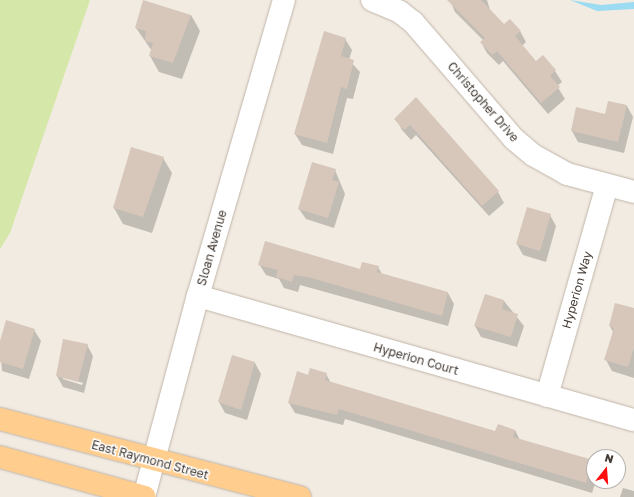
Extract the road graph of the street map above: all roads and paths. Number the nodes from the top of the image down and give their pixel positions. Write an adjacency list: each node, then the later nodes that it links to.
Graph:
1 (284, 0): 5 (street, Sloan Avenue)
2 (372, 0): 3 (street, Christopher Drive)
3 (607, 185): 4 (street, Christopher Drive); 6 (street, Hyperion Way)
4 (634, 192)
5 (198, 296): 6 (street, Hyperion Court); 10 (street, Sloan Avenue)
6 (547, 396): 8 (street, Hyperion Court)
7 (0, 419): 10 (main road, East Raymond Street)
8 (634, 420)
9 (0, 457): 11 (main road)
10 (151, 461): 11 (street, Sloan Avenue); 12 (main road, East Raymond Street)
11 (145, 497)
12 (300, 497)

